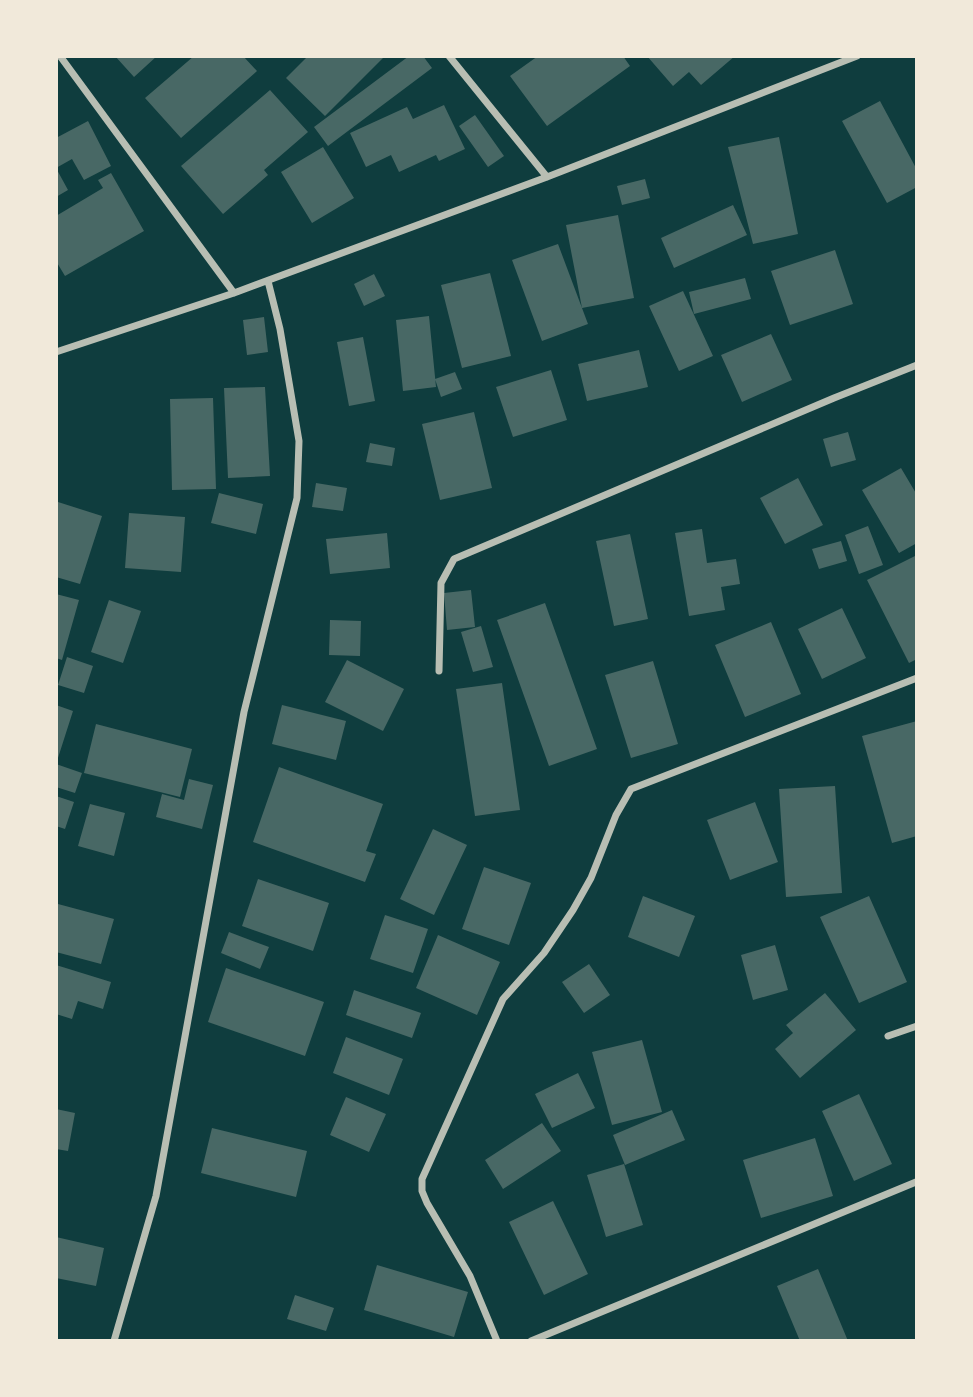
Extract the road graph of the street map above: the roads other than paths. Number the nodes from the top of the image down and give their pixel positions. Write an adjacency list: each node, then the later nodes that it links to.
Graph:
1 (60, 56): 6 (street)
2 (449, 56): 4 (street)
3 (857, 56): 4 (street)
4 (547, 177): 5 (street)
5 (268, 281): 6 (street); 14 (street)
6 (234, 293): 7 (street)
7 (56, 352)
8 (917, 365): 9 (street)
9 (439, 671)
10 (917, 678): 15 (street)
11 (917, 1026): 12 (street)
12 (888, 1036)
13 (916, 1182): 16 (street)
14 (114, 1341)
15 (497, 1341)
16 (531, 1341)

